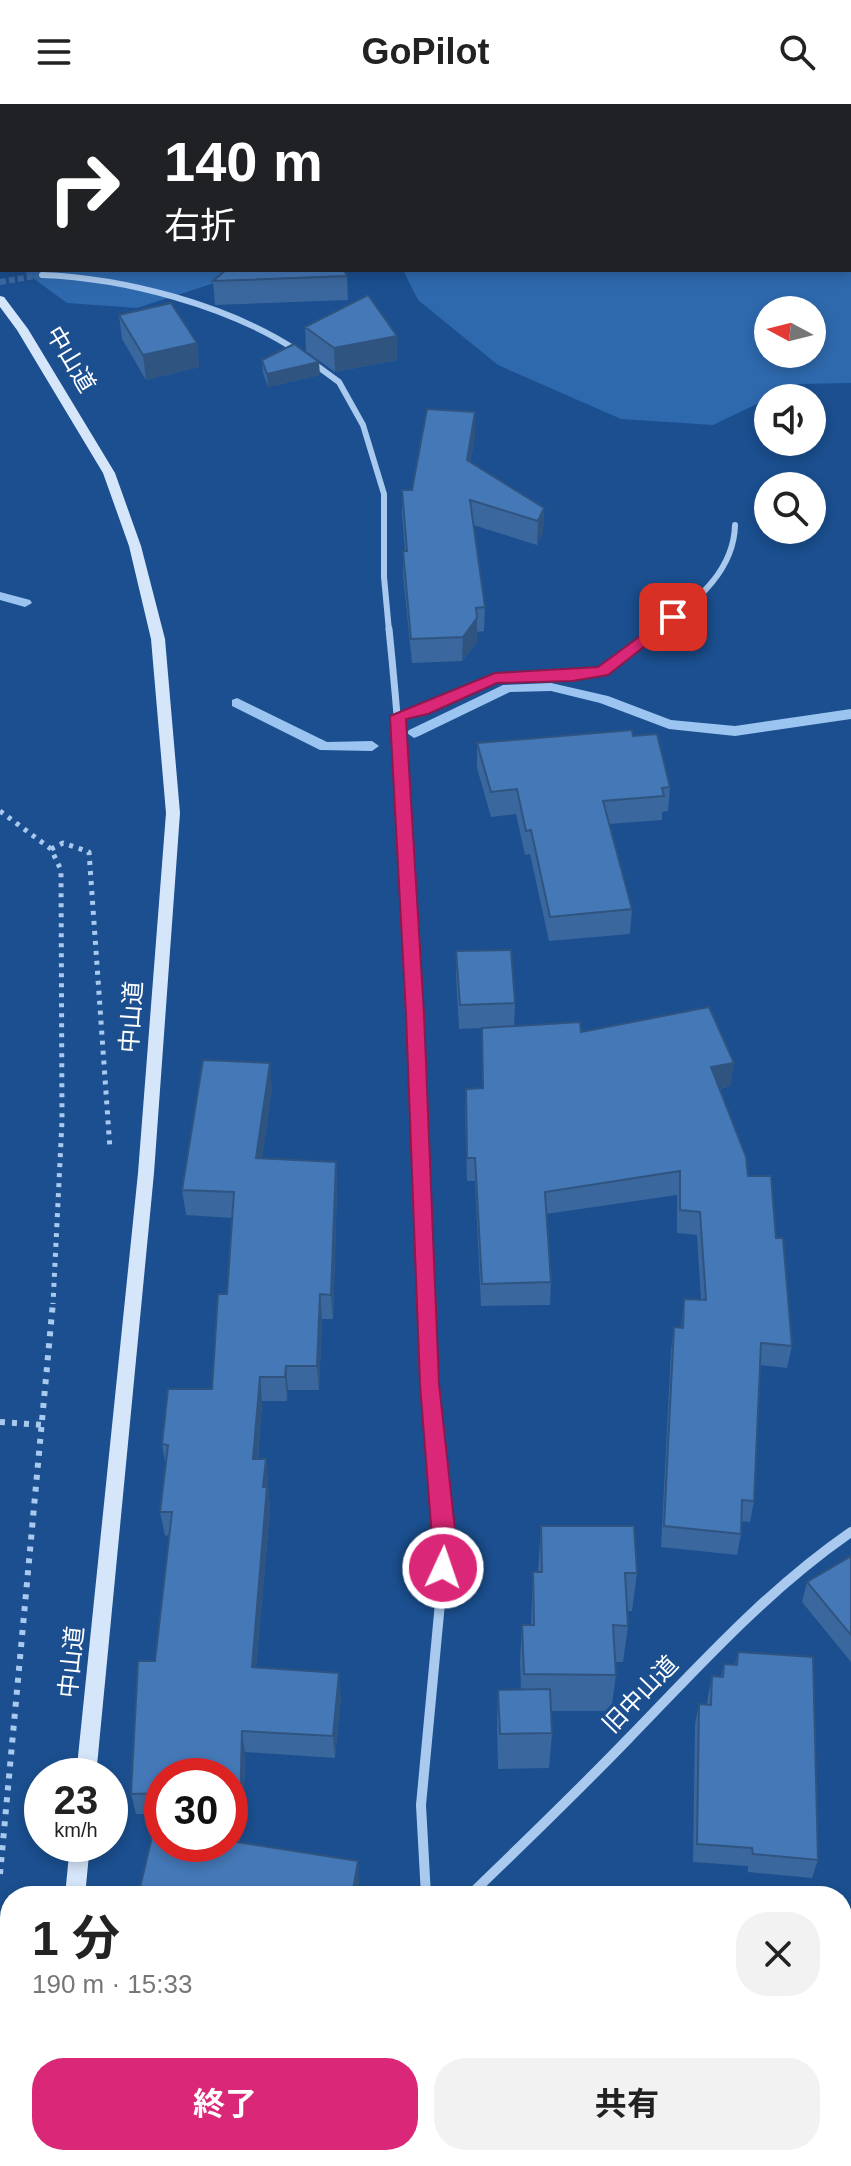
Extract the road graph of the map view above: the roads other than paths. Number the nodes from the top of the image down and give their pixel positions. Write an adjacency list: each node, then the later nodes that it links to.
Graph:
1 (42, 275): 4 (street)
2 (0, 299): 6 (street, 中山道)
3 (735, 525): 4 (street)
4 (398, 716): 9 (street)
5 (851, 1532): 10 (street, 旧中山道)
6 (88, 1758)
7 (78, 1862): 8 (street)
8 (76, 1886)
9 (425, 1886)
10 (479, 1886)

